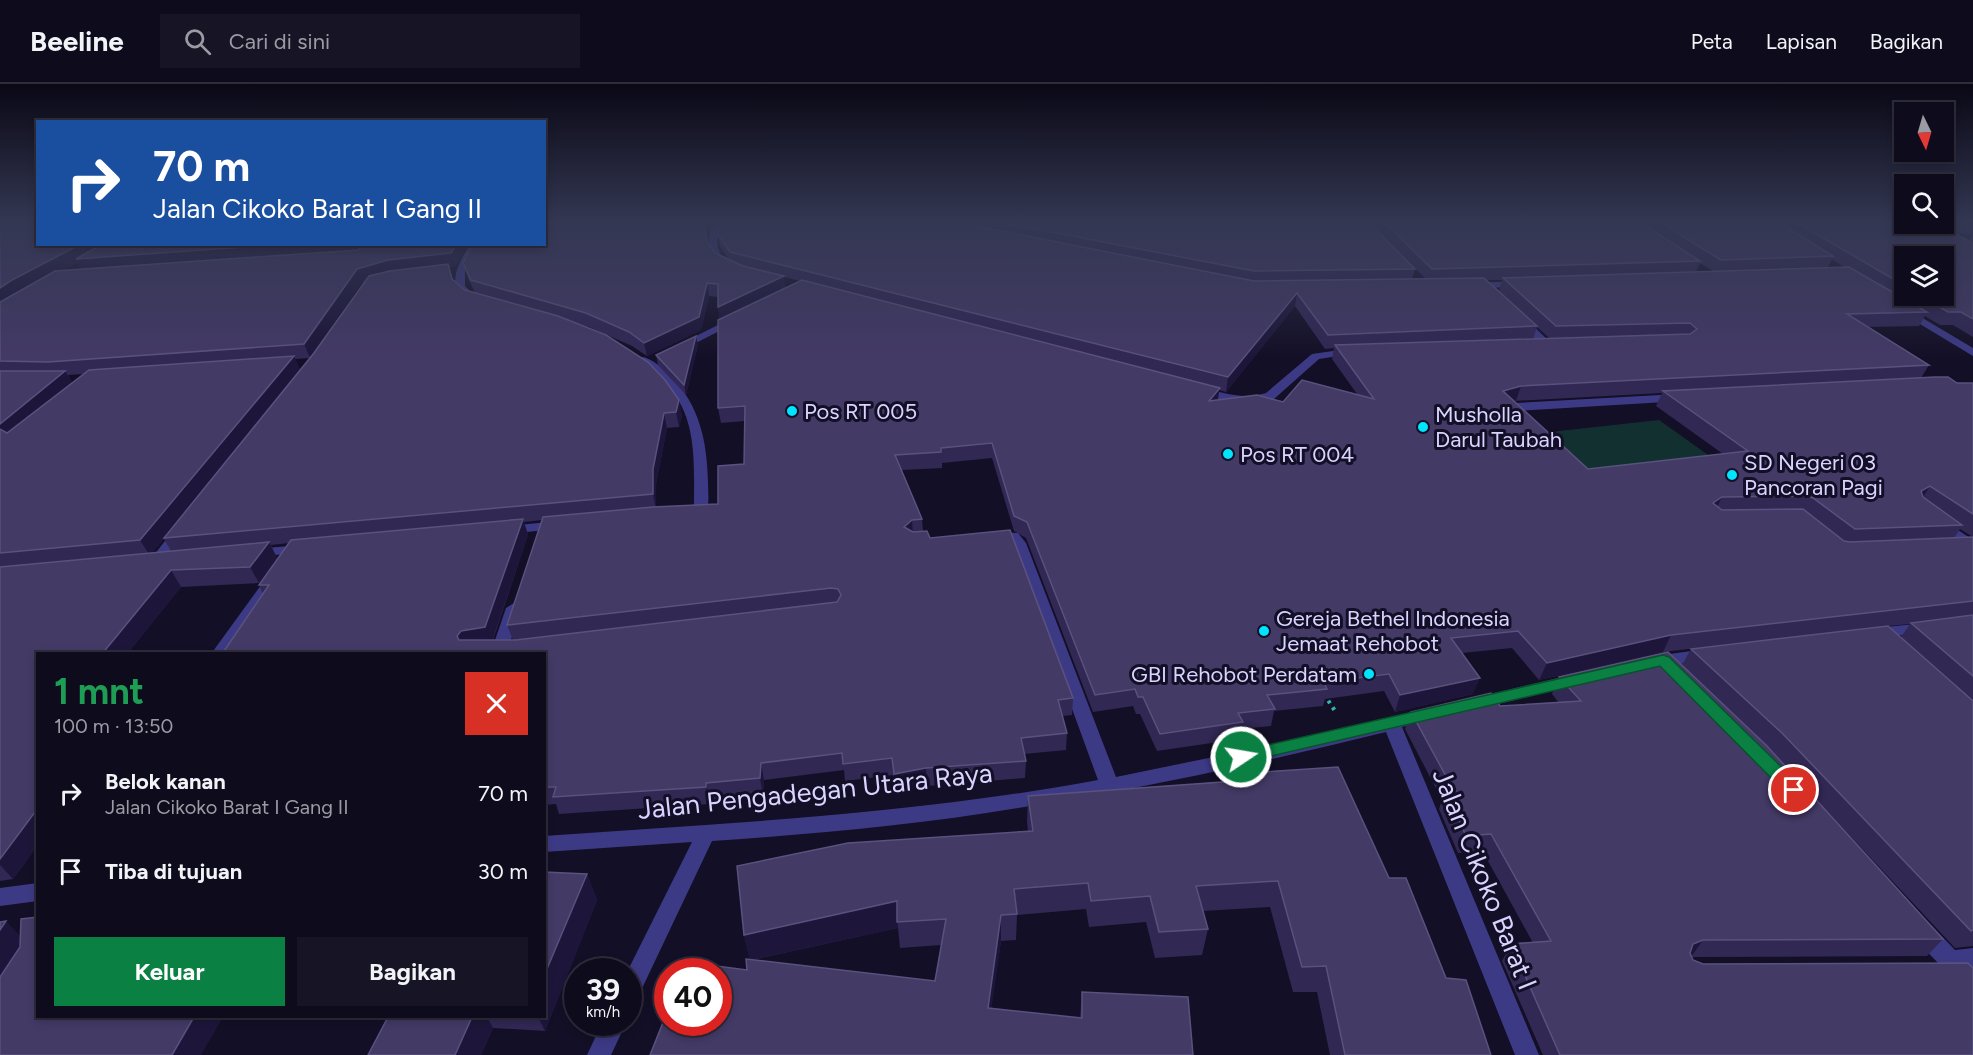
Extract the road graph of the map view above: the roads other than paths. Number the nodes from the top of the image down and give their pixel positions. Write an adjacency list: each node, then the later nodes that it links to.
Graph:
1 (457, 267): 8 (street)
2 (727, 267): 3 (street)
3 (738, 270)
4 (1528, 284): 6 (street)
5 (1460, 286): 6 (street)
6 (1484, 286): 7 (street)
7 (1493, 294)
8 (481, 301)
9 (1897, 306): 15 (street)
10 (1509, 309): 12 (street)
11 (749, 314): 16 (street)
12 (1526, 346)
13 (629, 351): 16 (street)
14 (1362, 351): 17 (street)
15 (1973, 353)
16 (657, 358): 20 (street)
17 (1191, 389)
18 (1688, 398): 19 (street)
19 (1516, 407)
20 (677, 514)
21 (1929, 514): 26 (street)
22 (191, 518): 31 (street)
23 (574, 524): 24 (street)
24 (493, 531)
25 (983, 537): 47 (street)
26 (1973, 547): 28 (street)
27 (317, 548): 29 (street)
28 (1950, 548)
29 (294, 550): 30 (street); 39 (street)
30 (236, 555)
31 (178, 561)
32 (518, 595): 38 (street)
33 (1949, 625): 34 (street)
34 (1879, 633): 35 (street); 37 (street)
35 (1856, 636)
36 (524, 648): 38 (street)
37 (1896, 648)
38 (500, 651): 40 (street)
39 (220, 652)
40 (491, 652)
41 (1720, 653): 42 (street)
42 (1663, 660): 43 (street); 45 (street)
43 (1641, 666)
44 (1595, 676): 46 (street, Jalan Pengadegan Utara Raya)
45 (1680, 676)
46 (1392, 724): 47 (street, Jalan Pengadegan Utara Raya); 58 (street, Jalan Cikoko Barat I)
47 (1110, 786): 48 (street, Jalan Pengadegan Utara Raya)
48 (706, 833): 49 (street, Jalan Pengadegan Utara Raya); 54 (street)
49 (546, 844)
50 (36, 892): 51 (street)
51 (0, 897)
52 (1910, 918): 53 (street)
53 (1952, 964): 55 (street)
54 (642, 965)
55 (1973, 984)
56 (608, 1036): 57 (street)
57 (599, 1055)
58 (1527, 1055)

